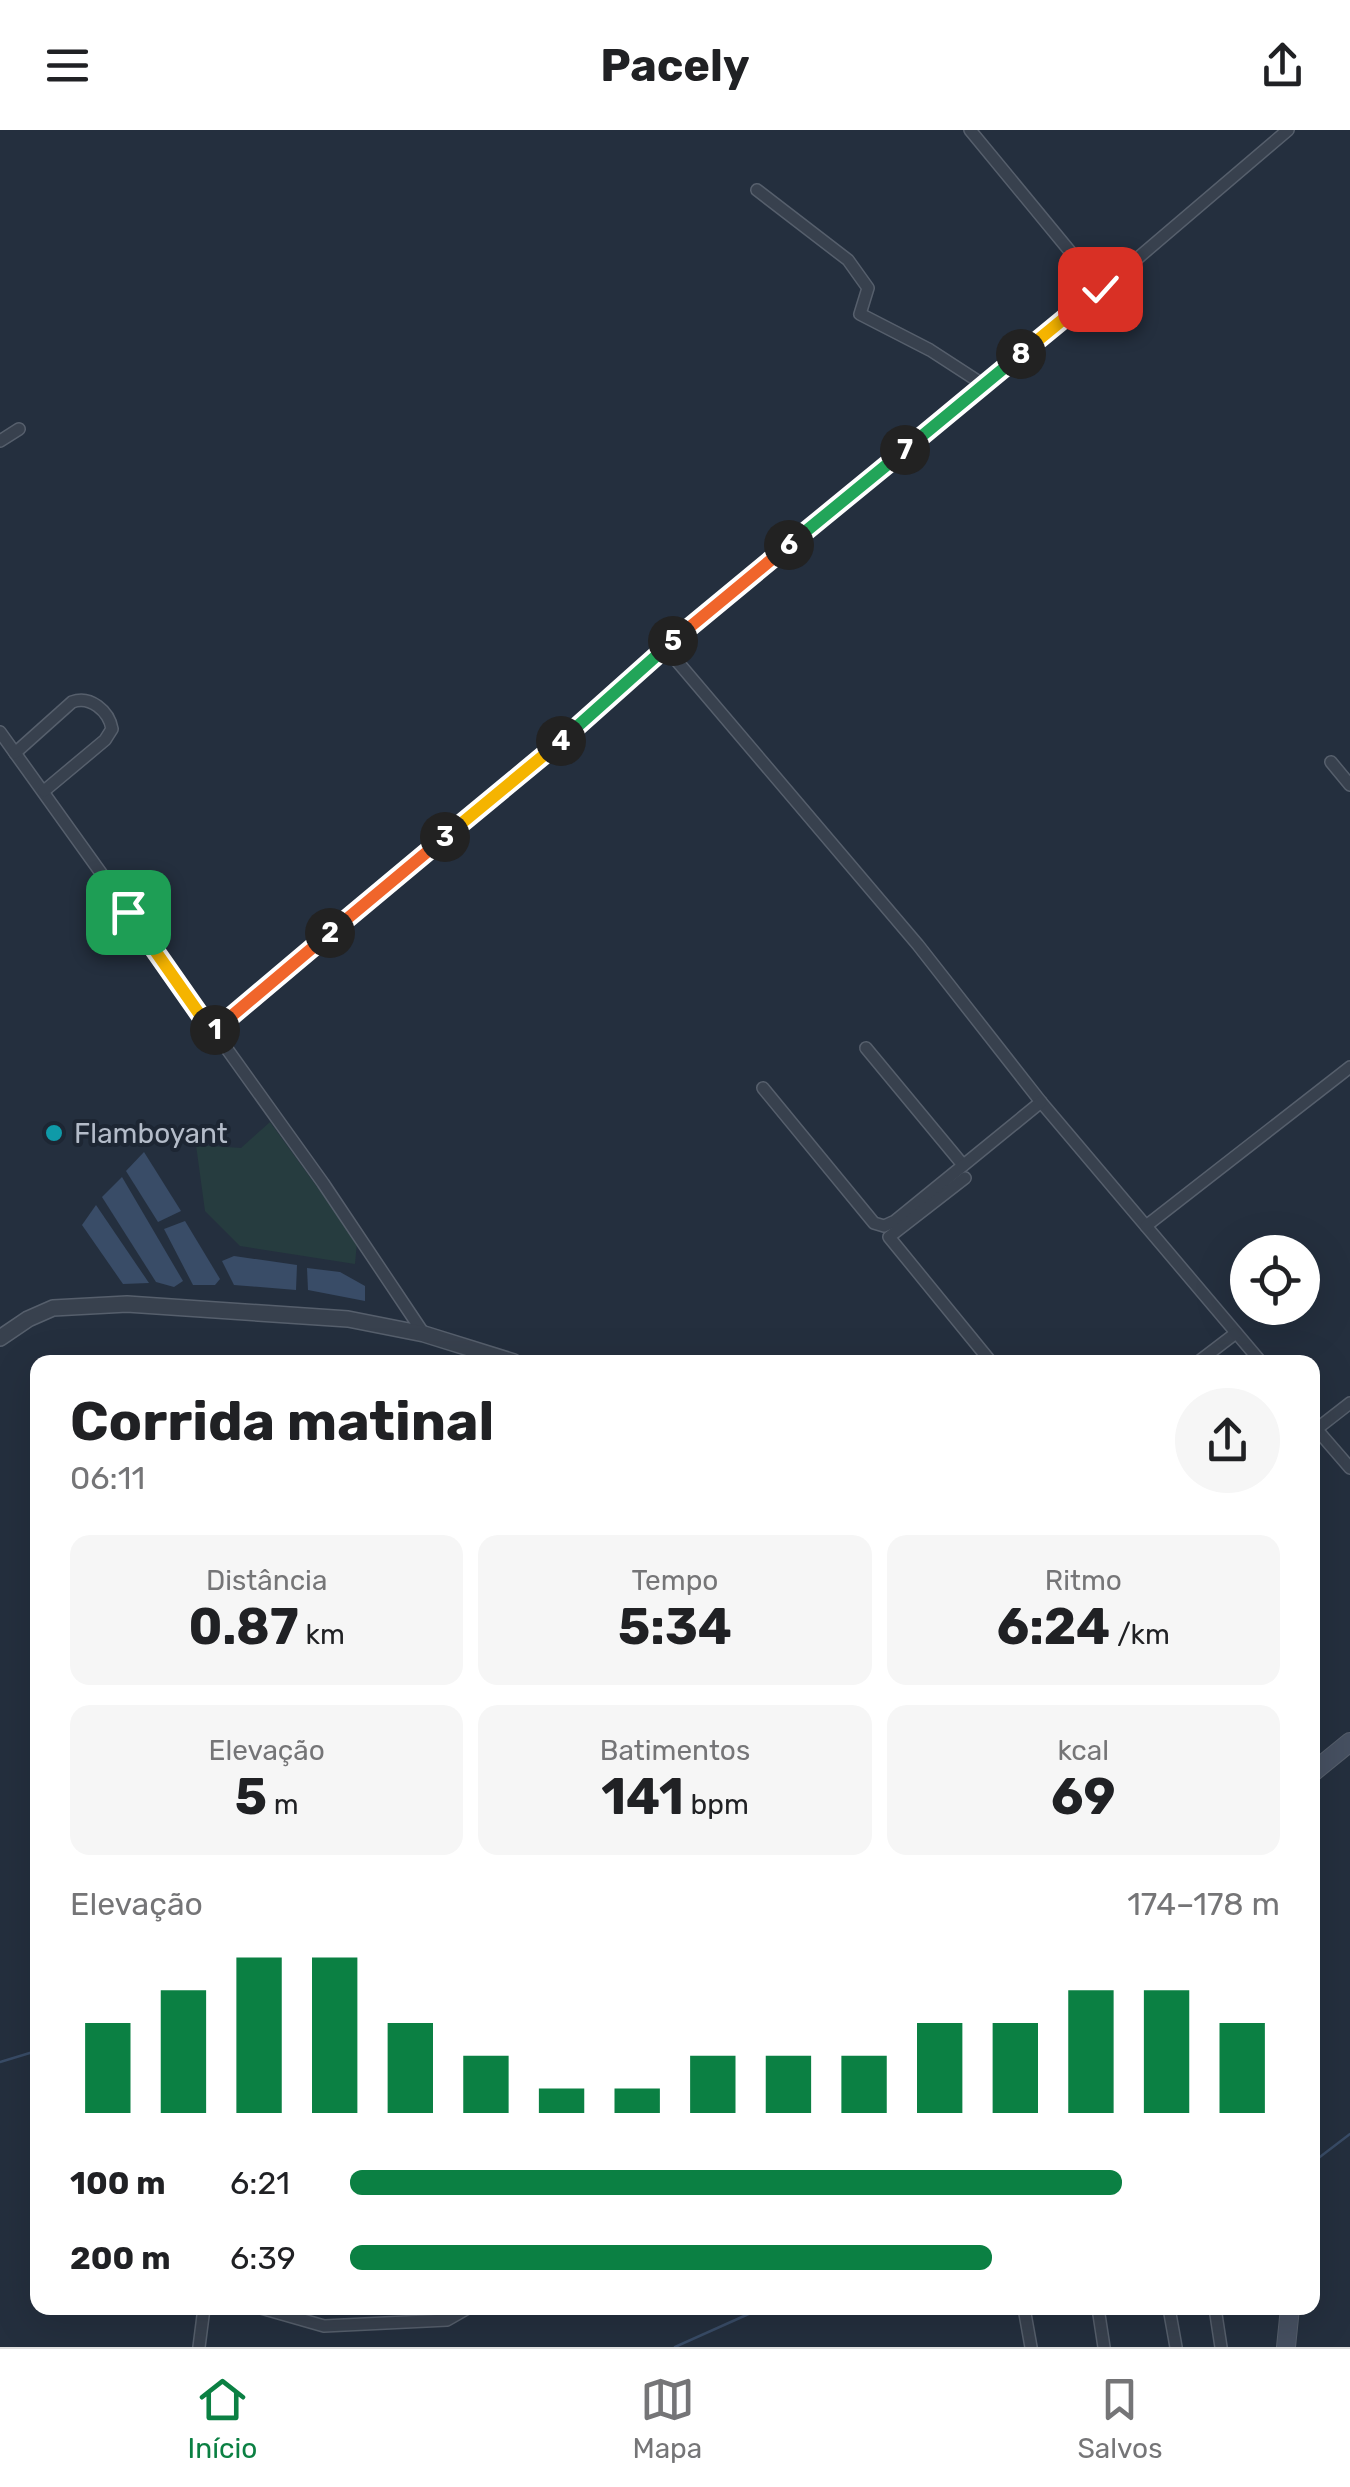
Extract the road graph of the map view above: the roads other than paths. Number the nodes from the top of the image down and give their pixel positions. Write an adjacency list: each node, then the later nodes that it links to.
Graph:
1 (970, 130): 4 (street)
2 (1288, 130): 4 (street)
3 (757, 190): 5 (street)
4 (1100, 289): 5 (street)
5 (984, 384): 8 (street)
6 (19, 429): 7 (street)
7 (0, 441)
8 (665, 647): 14 (street); 18 (street)
9 (0, 732): 10 (street)
10 (8, 749): 13 (street); 13 (street)
11 (1331, 762): 12 (street)
12 (1350, 786)
13 (44, 791): 14 (street)
14 (212, 1032): 22 (street)
15 (866, 1048): 19 (street)
16 (1350, 1067): 20 (street)
17 (763, 1088): 19 (street)
18 (1041, 1102): 19 (street); 20 (street)
19 (964, 1172): 25 (street)
20 (1146, 1226): 21 (street)
21 (1236, 1333): 26 (street); 27 (street)
22 (424, 1334): 23 (street); 24 (street)
23 (0, 1338)
24 (492, 1355)
25 (985, 1355)
26 (1207, 1355)
27 (1254, 1355)
28 (1350, 1404): 29 (street)
29 (1320, 1424)
30 (1320, 1435): 31 (street)
31 (1350, 1468)
32 (1350, 1742): 33 (main road)
33 (1320, 1766)
34 (203, 2315): 42 (street)
35 (285, 2315): 36 (street)
36 (456, 2315)
37 (1025, 2315): 43 (street)
38 (1099, 2315): 44 (street)
39 (1170, 2315): 45 (street)
40 (1216, 2315): 46 (street)
41 (1289, 2315): 47 (main road)
42 (199, 2347)
43 (1031, 2347)
44 (1104, 2347)
45 (1176, 2347)
46 (1221, 2347)
47 (1286, 2347)

